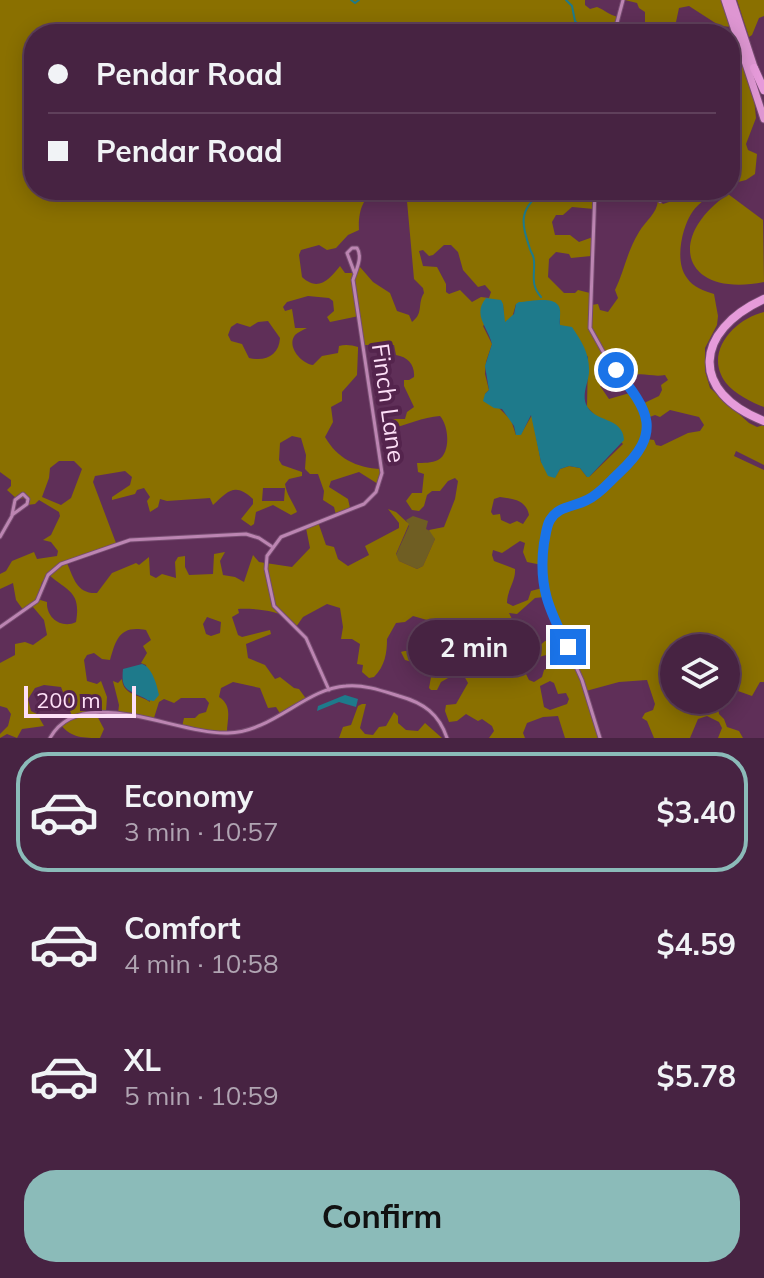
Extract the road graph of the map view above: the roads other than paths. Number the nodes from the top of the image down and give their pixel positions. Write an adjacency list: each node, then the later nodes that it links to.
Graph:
1 (623, 0): 4 (street)
2 (725, 0): 5 (highway)
3 (732, 0): 6 (highway)
4 (617, 24)
5 (733, 24)
6 (740, 24)
7 (740, 25): 9 (highway)
8 (740, 46): 12 (highway)
9 (754, 68): 10 (highway); 11 (highway)
10 (764, 90)
11 (764, 98)
12 (764, 119)
13 (595, 200): 25 (street)
14 (355, 274): 14 (street, Finch Lane); 20 (street, Finch Lane)
15 (764, 301): 16 (highway); 17 (highway)
16 (764, 415)
17 (764, 421)
18 (12, 515): 18 (street); 19 (street)
19 (0, 537)
20 (272, 547): 21 (street); 22 (street)
21 (0, 627)
22 (329, 690): 23 (street); 24 (street)
23 (50, 738)
24 (447, 738)
25 (600, 738)

